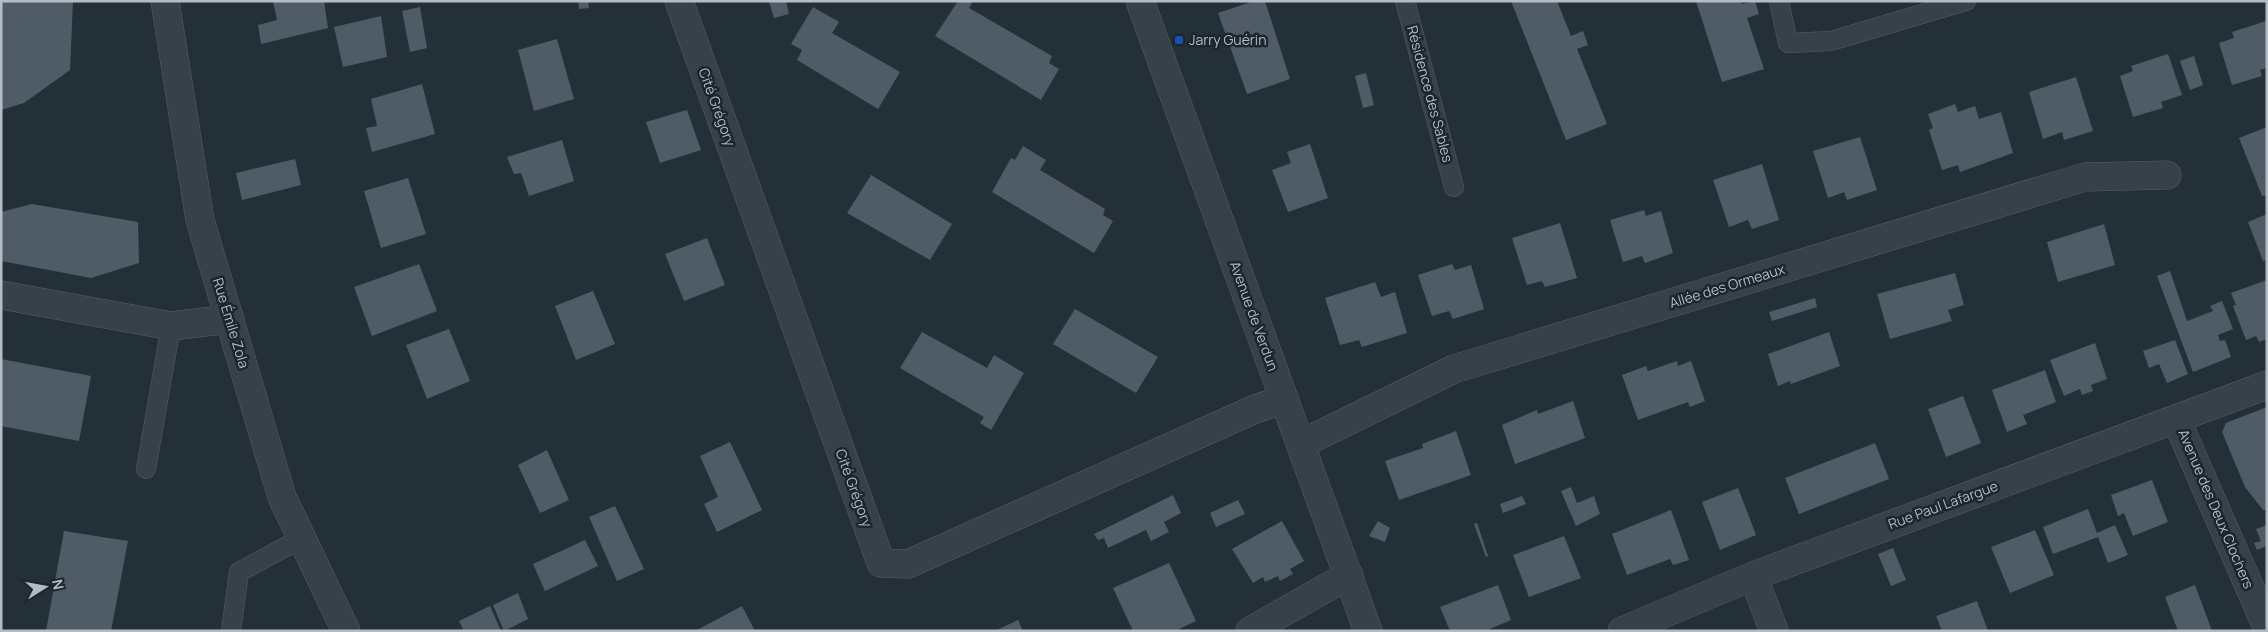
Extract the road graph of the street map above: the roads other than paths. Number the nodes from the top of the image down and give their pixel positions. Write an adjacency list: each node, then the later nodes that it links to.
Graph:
1 (165, 1): 10 (street, Rue Émile Zola)
2 (679, 1): 13 (street, Cité Grégory)
3 (1140, 1): 13 (street, Avenue de Verdun)
4 (1405, 1): 8 (lane, Résidence des Sables)
5 (1779, 1): 6 (lane)
6 (1966, 1)
7 (2167, 175): 15 (street, Allée des Ormeaux)
8 (1454, 188)
9 (1, 295): 11 (street)
10 (230, 319): 11 (street); 17 (street, Rue Émile Zola)
11 (171, 326): 16 (lane)
12 (2267, 385): 14 (street, Rue Paul Lafargue)
13 (1284, 399): 15 (street, Avenue de Verdun)
14 (2176, 419): 19 (street, Rue Paul Lafargue); 20 (street, Avenue des Deux Clochers)
15 (1301, 444): 18 (street, Avenue de Verdun)
16 (146, 469)
17 (302, 538): 21 (lane); 22 (street, Rue Émile Zola)
18 (1349, 575): 23 (street); 24 (street, Avenue de Verdun)
19 (1753, 576): 25 (street, Rue Paul Lafargue); 26 (street)
20 (2267, 627)
21 (231, 631)
22 (346, 631)
23 (1250, 631)
24 (1368, 631)
25 (1622, 631)
26 (1774, 631)

